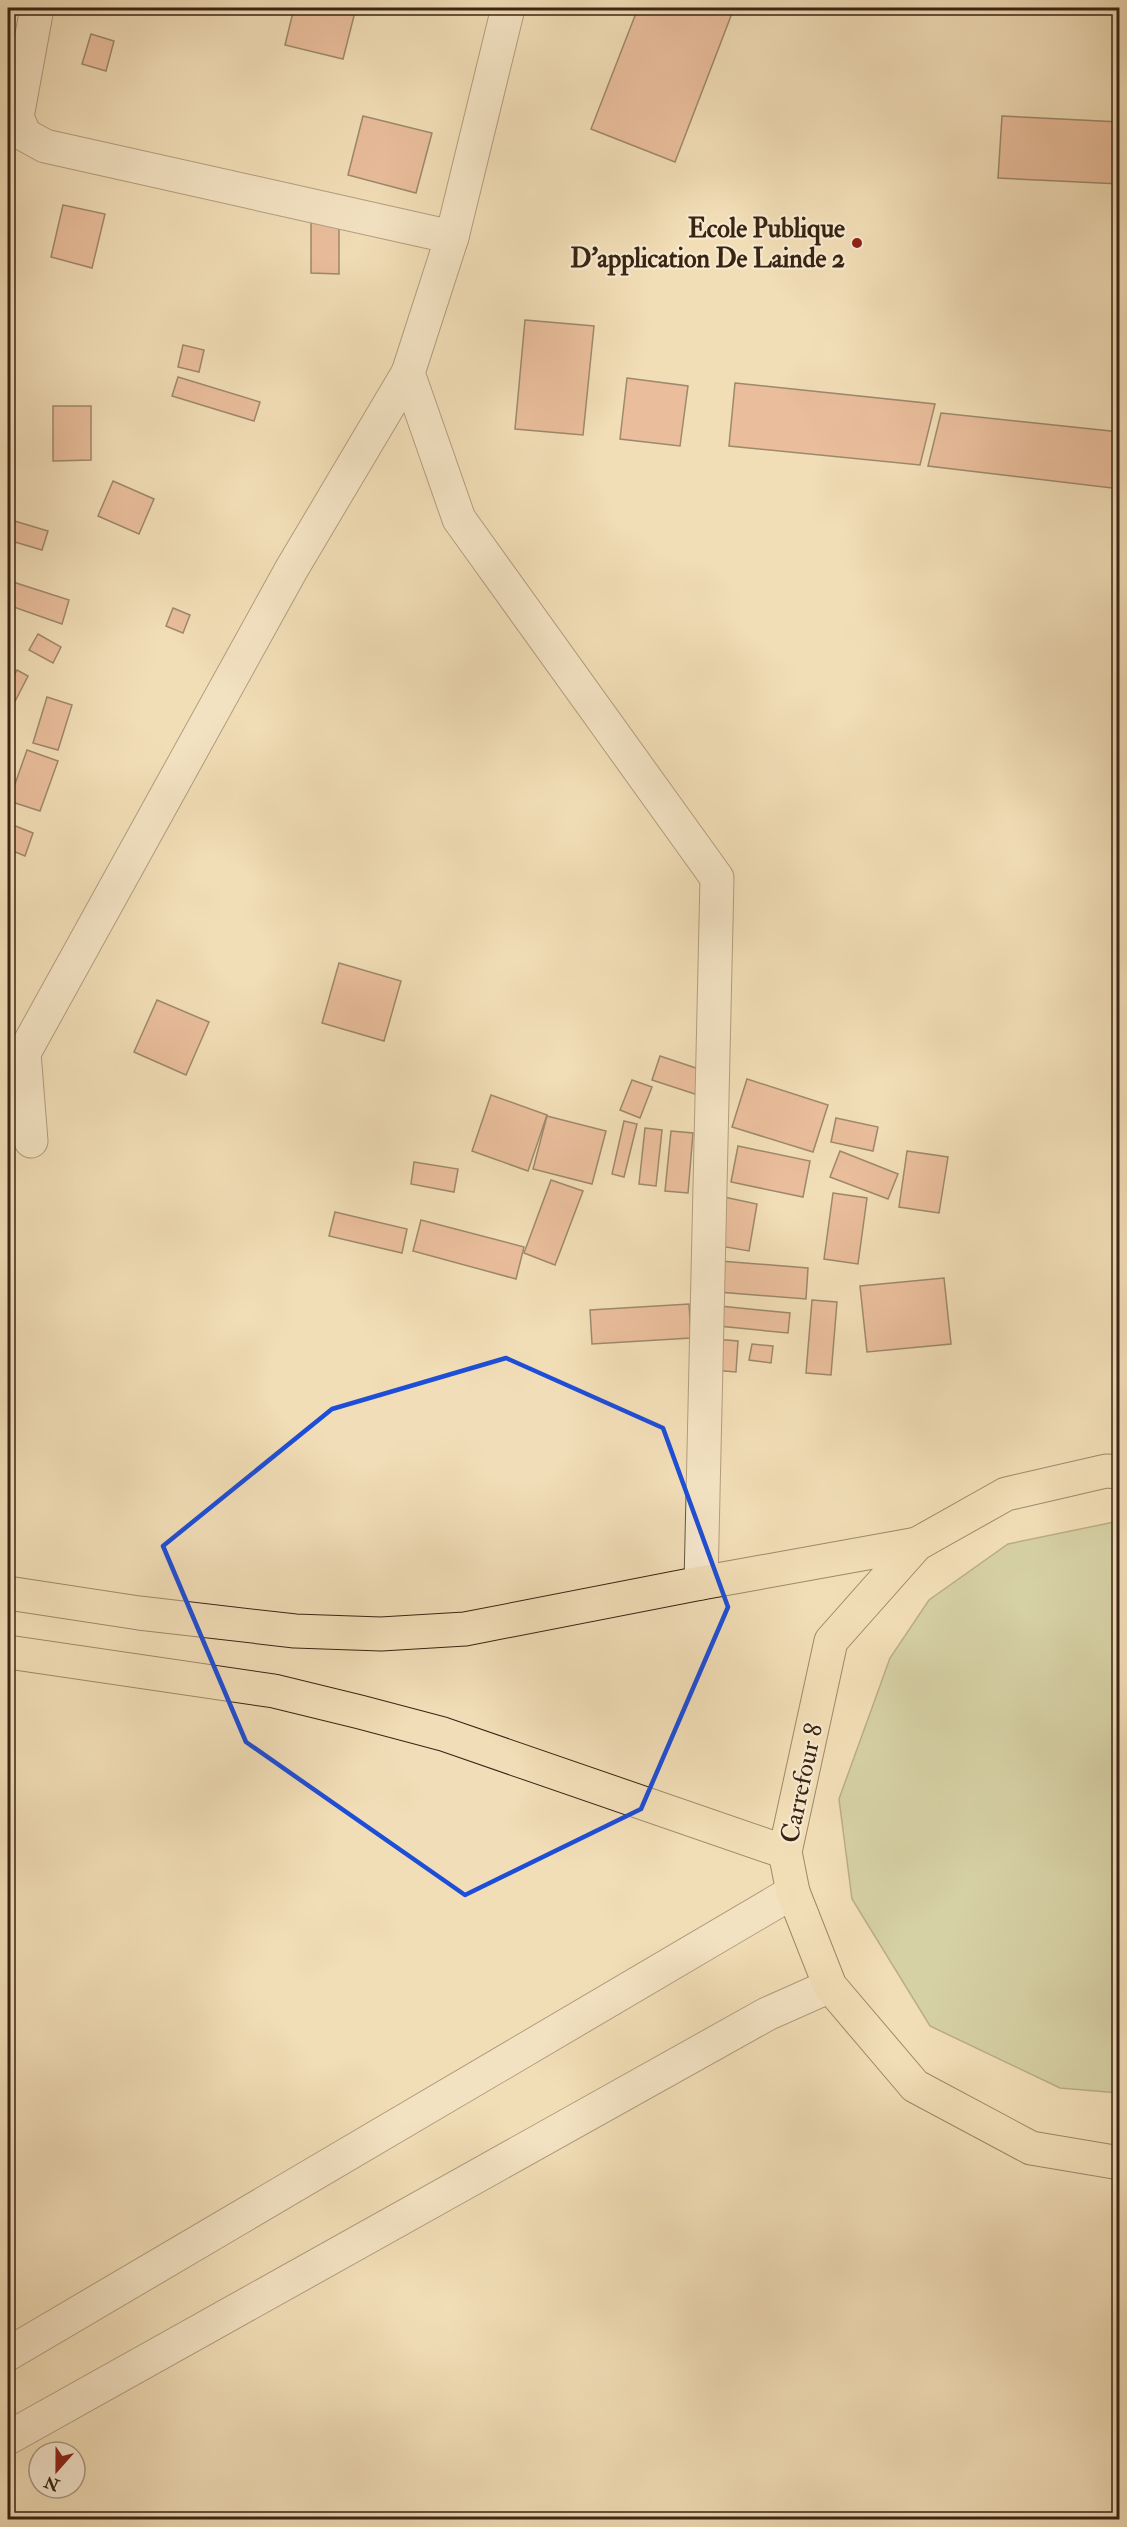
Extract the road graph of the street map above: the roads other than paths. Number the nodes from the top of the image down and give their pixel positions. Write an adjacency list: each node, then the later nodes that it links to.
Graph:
1 (37, 8): 3 (street)
2 (508, 8): 3 (street)
3 (452, 237): 4 (street)
4 (408, 373): 5 (street); 8 (street)
5 (31, 1141)
6 (1119, 1472): 7 (main road, Carrefour 8)
7 (916, 1544): 8 (main road); 11 (main road, Carrefour 8)
8 (701, 1582): 9 (main road)
9 (8, 1593)
10 (8, 1652): 11 (main road)
11 (785, 1852): 12 (main road, Carrefour 8)
12 (793, 1893): 13 (main road, Carrefour 8); 15 (street)
13 (830, 1986): 14 (main road, Carrefour 8); 16 (street)
14 (1119, 2163)
15 (8, 2354)
16 (8, 2438)

